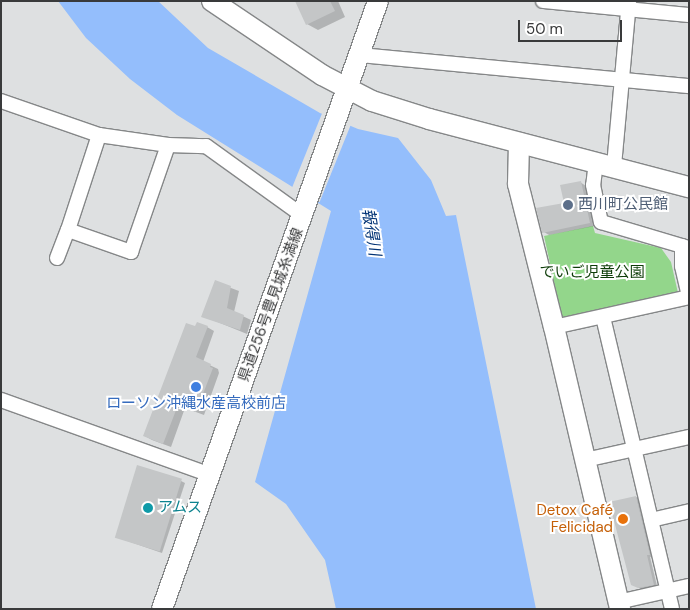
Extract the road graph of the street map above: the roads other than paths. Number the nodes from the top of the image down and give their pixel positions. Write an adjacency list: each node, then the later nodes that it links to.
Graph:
1 (212, 1): 9 (street)
2 (378, 1): 6 (street, 県道256号豊見城糸満線)
3 (543, 1): 4 (street)
4 (629, 5): 5 (street); 7 (street)
5 (689, 15)
6 (359, 55): 7 (street); 9 (street, 県道256号豊見城糸満線)
7 (622, 80): 8 (street); 14 (street)
8 (689, 86)
9 (347, 90): 12 (street); 16 (street, 県道256号豊見城糸満線)
10 (1, 101): 11 (street)
11 (99, 135): 13 (street); 17 (street)
12 (519, 142): 14 (street); 22 (street)
13 (168, 145): 16 (street); 17 (street)
14 (605, 164): 15 (street); 18 (street)
15 (689, 187)
16 (305, 211): 27 (street, 県道256号豊見城糸満線)
17 (68, 230): 19 (street)
18 (686, 247): 20 (street)
19 (57, 258)
20 (689, 297): 21 (street)
21 (604, 317): 22 (street); 25 (street)
22 (554, 327): 26 (street)
23 (1, 400): 27 (street)
24 (689, 437): 25 (street)
25 (634, 449): 26 (street); 29 (street)
26 (585, 460): 32 (street)
27 (210, 475): 33 (street, 県道256号豊見城糸満線)
28 (689, 511): 29 (street)
29 (651, 520): 31 (street)
30 (689, 586): 31 (street)
31 (668, 591): 32 (street); 34 (street)
32 (619, 605)
33 (162, 609)
34 (672, 609)

